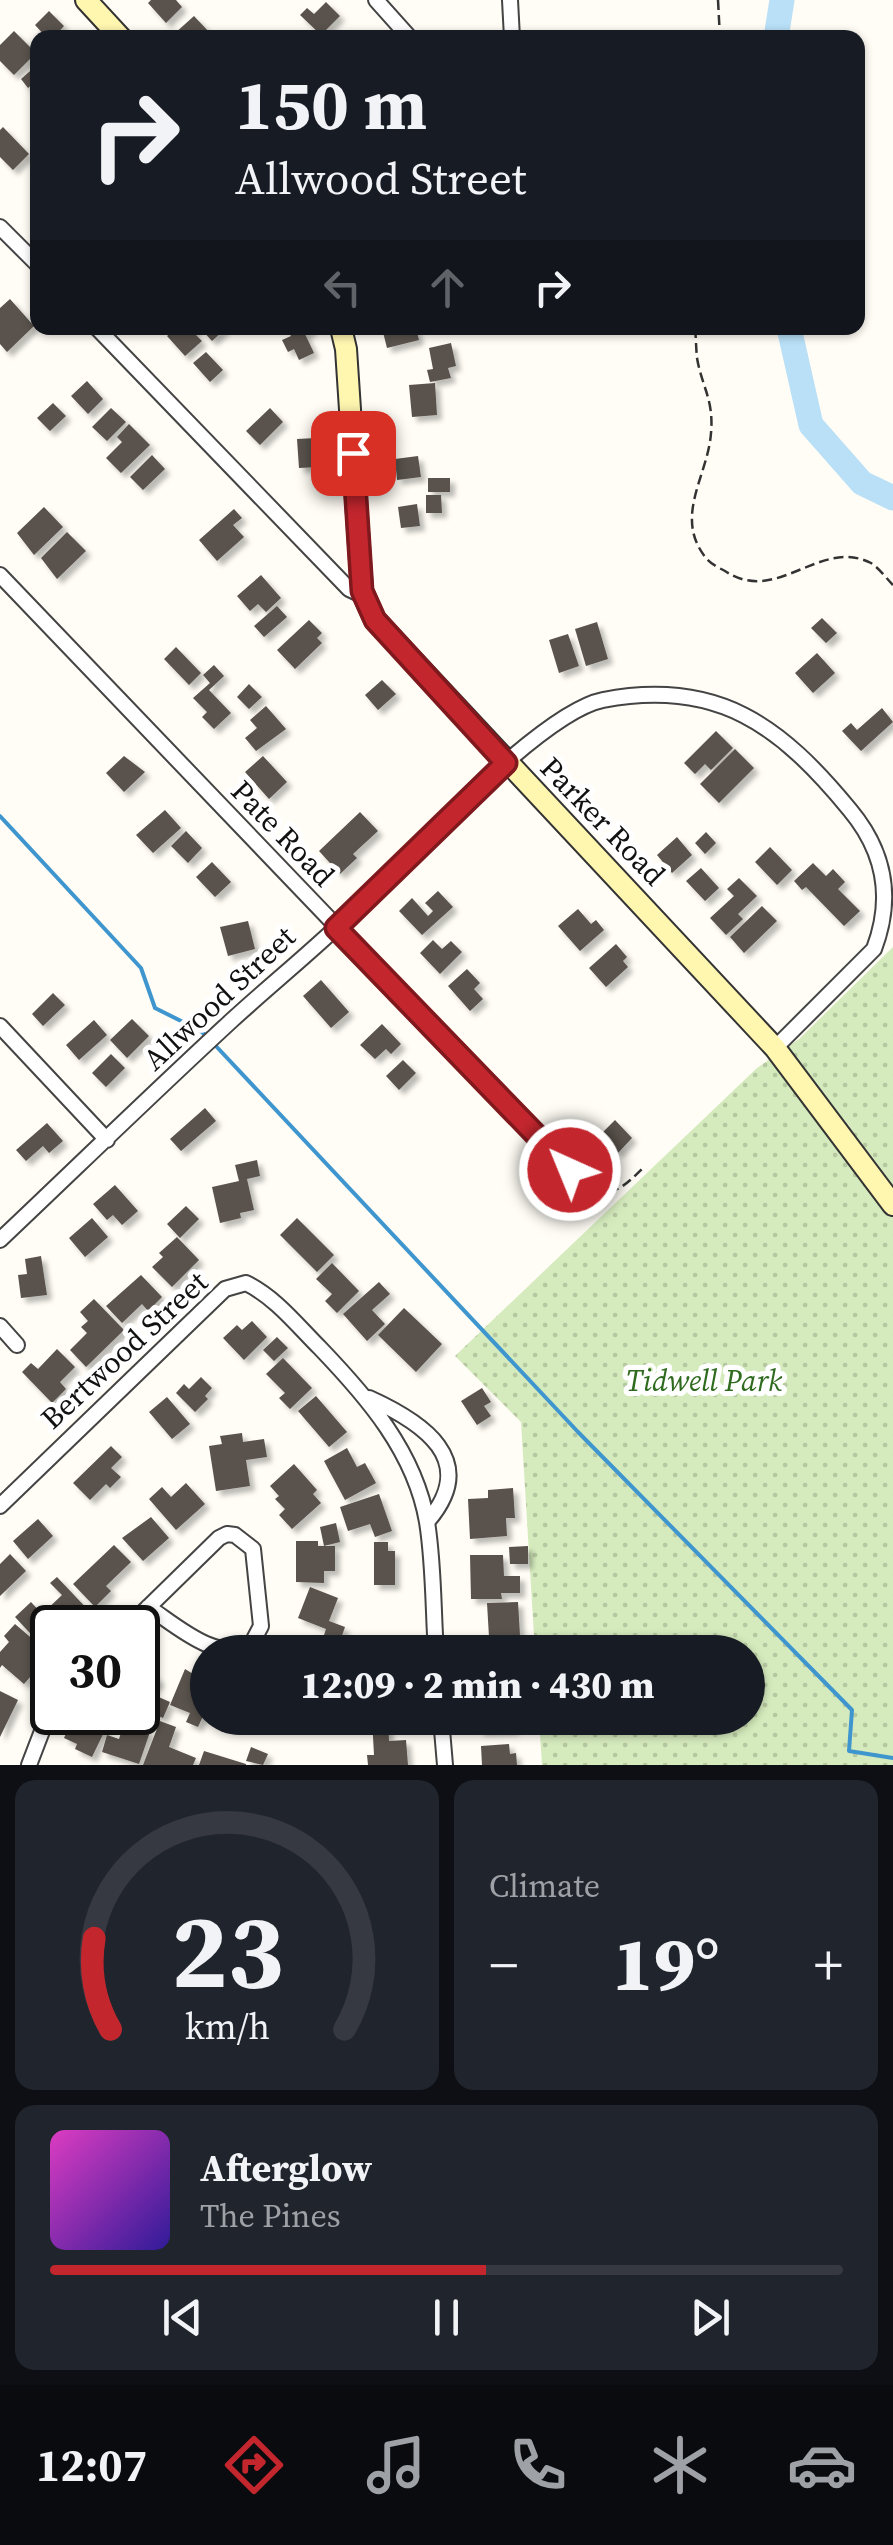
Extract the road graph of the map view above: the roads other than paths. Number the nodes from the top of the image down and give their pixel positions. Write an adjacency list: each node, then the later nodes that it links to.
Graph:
1 (86, 0): 4 (main road)
2 (376, 0): 5 (street)
3 (510, 0): 6 (street)
4 (114, 30)
5 (403, 30)
6 (512, 30)
7 (0, 226): 8 (street)
8 (30, 258)
9 (104, 335): 12 (street)
10 (343, 335): 12 (main road, Parker Road)
11 (0, 575): 14 (street, Pate Road)
12 (356, 593): 13 (main road, Parker Road)
13 (506, 763): 14 (street, Allwood Street); 16 (main road, Parker Road); 16 (street, Allwood Street)
14 (336, 928): 17 (street, Allwood Street); 18 (street, Pate Road)
15 (0, 1026): 17 (street)
16 (775, 1048): 19 (main road, Parker Road)
17 (106, 1140): 20 (street, Allwood Street)
18 (570, 1170)
19 (893, 1205)
20 (0, 1240)
21 (0, 1326): 22 (street)
22 (17, 1345)
23 (363, 1396): 24 (street, Bertwood Street); 25 (street); 25 (street)
24 (0, 1506)
25 (426, 1522): 27 (street)
26 (148, 1607): 26 (street)
27 (435, 1635)
28 (40, 1735): 30 (street)
29 (442, 1735): 31 (street)
30 (28, 1765)
31 (445, 1765)

